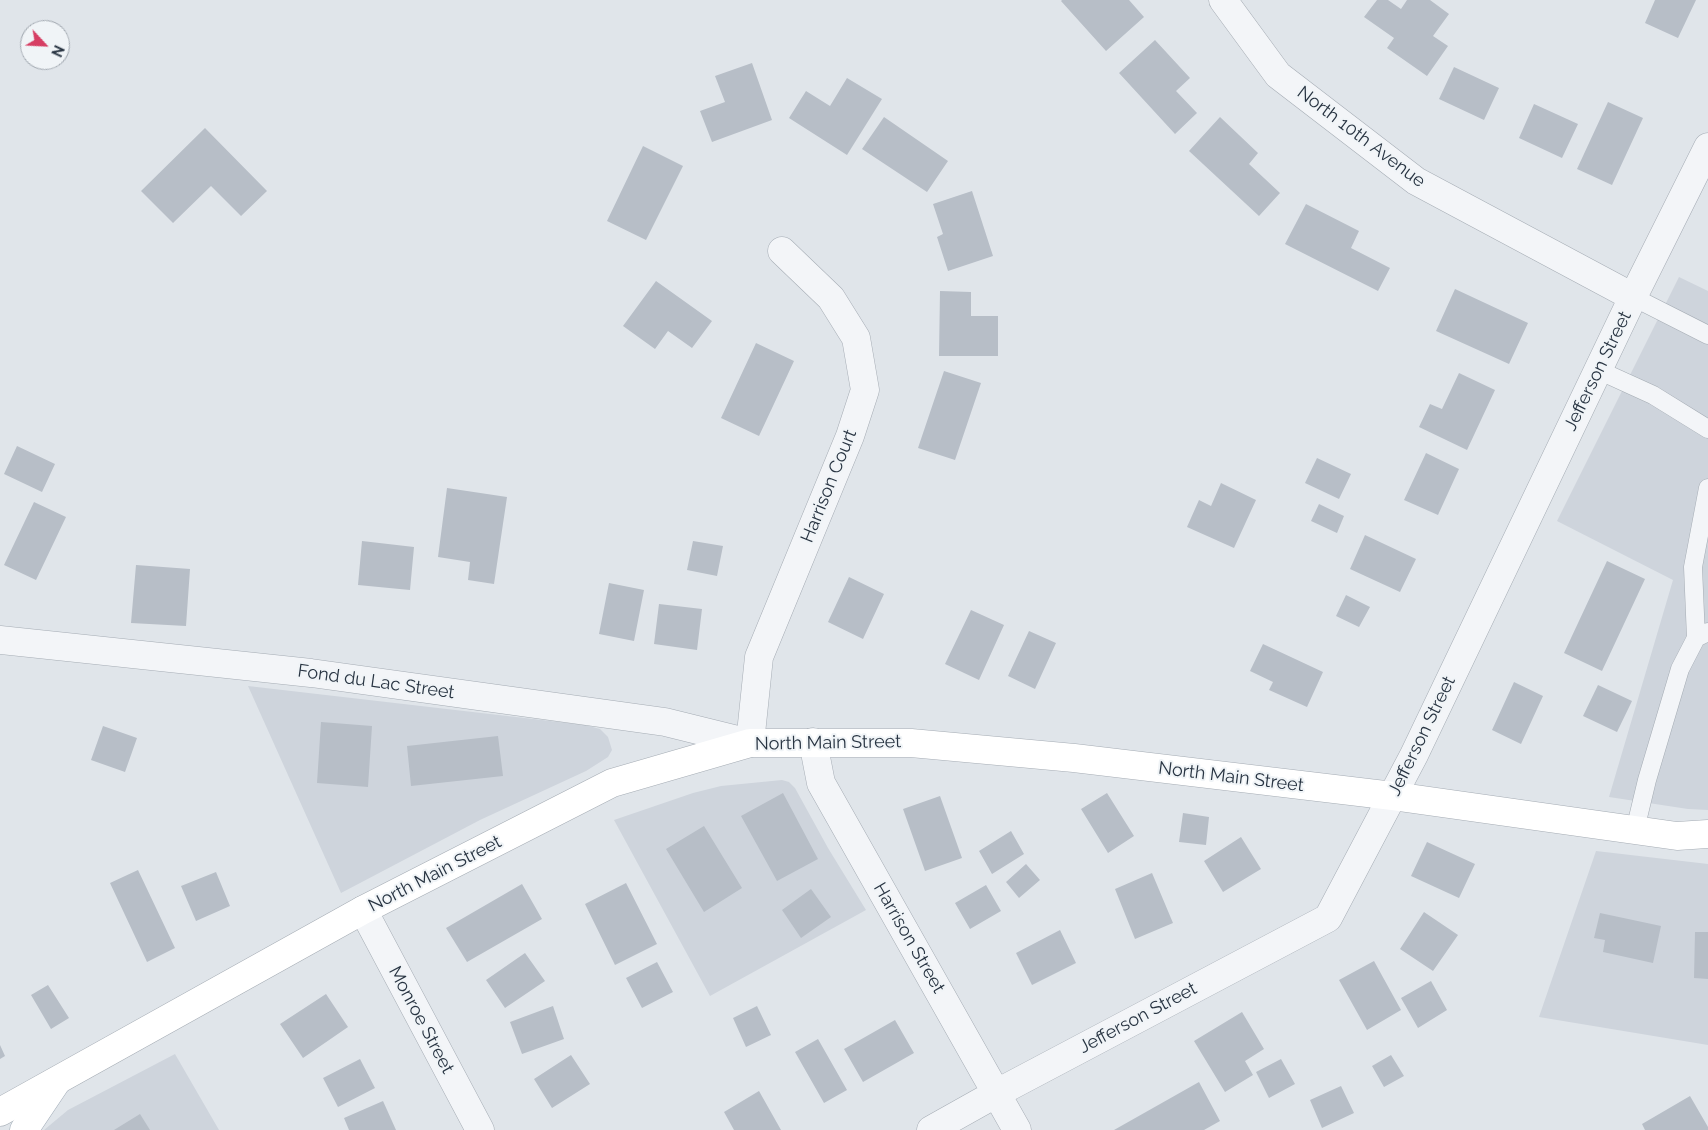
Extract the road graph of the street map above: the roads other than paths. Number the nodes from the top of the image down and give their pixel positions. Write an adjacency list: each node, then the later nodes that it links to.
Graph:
1 (1223, 0): 4 (street, North 10th Avenue)
2 (1708, 148): 4 (street, Jefferson Street)
3 (782, 250): 12 (street, Harrison Court)
4 (1633, 298): 5 (lane); 6 (street, Jefferson Street)
5 (1708, 335)
6 (1598, 370): 7 (lane); 13 (street, Jefferson Street)
7 (1708, 429)
8 (1708, 488): 9 (lane)
9 (1702, 635): 14 (lane)
10 (0, 640): 12 (street, Fond du Lac Street)
11 (813, 742): 12 (main road, North Main Street); 13 (main road, North Main Street); 18 (street, Harrison Street)
12 (750, 743): 16 (main road, North Main Street)
13 (1393, 796): 14 (main road, North Main Street); 18 (street, Jefferson Street)
14 (1635, 830): 15 (main road, North Main Street)
15 (1708, 834)
16 (363, 910): 17 (main road, North Main Street); 21 (street, Monroe Street)
17 (57, 1081): 19 (main road, North Main Street); 20 (main road)
18 (996, 1093): 22 (street, Jefferson Street); 23 (street, Harrison Street)
19 (0, 1112)
20 (24, 1130)
21 (480, 1130)
22 (931, 1130)
23 (1017, 1130)

